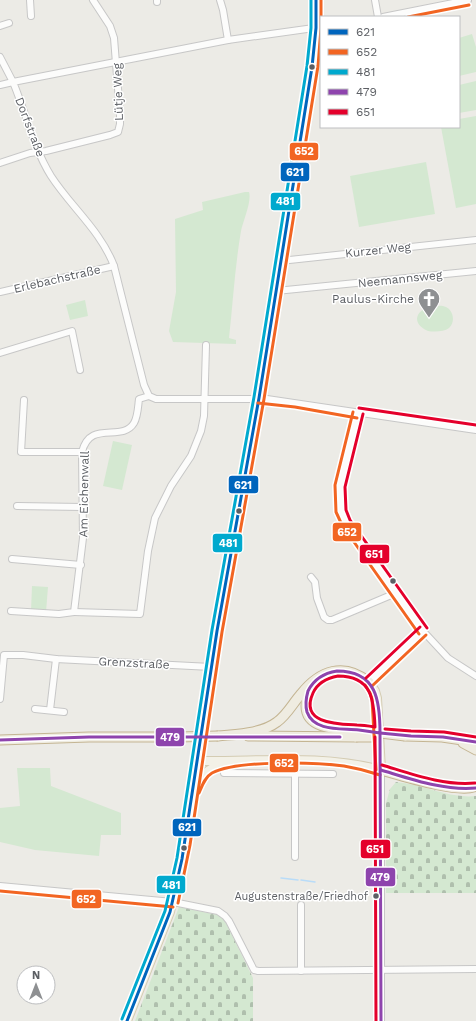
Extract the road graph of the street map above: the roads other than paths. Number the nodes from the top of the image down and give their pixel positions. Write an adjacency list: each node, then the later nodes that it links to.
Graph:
1 (30, 0): 7 (street)
2 (93, 0): 15 (street, Lütje Weg)
3 (220, 0): 13 (street)
4 (316, 0): 12 (main road)
5 (375, 0): 8 (street)
6 (468, 0): 9 (street)
7 (31, 16)
8 (378, 16)
9 (388, 16)
10 (9, 23): 11 (street)
11 (0, 26)
12 (318, 27): 13 (street, Dorfstraße); 21 (main road)
13 (228, 40): 15 (street, Dorfstraße)
14 (0, 57): 16 (street)
15 (117, 61): 16 (street, Dorfstraße); 18 (street, Lütje Weg)
16 (13, 82): 17 (street); 18 (street, Dorfstraße)
17 (0, 85)
18 (38, 152): 19 (street); 22 (street, Dorfstraße)
19 (0, 163)
20 (476, 240): 21 (street, Kurzer Weg)
21 (280, 260): 24 (main road)
22 (114, 266): 25 (street, Erlebachstraße); 29 (street, Dorfstraße)
23 (476, 271): 24 (street, Neemannsweg)
24 (276, 291): 31 (main road)
25 (0, 292)
26 (206, 345): 30 (street)
27 (0, 352): 28 (street)
28 (80, 370)
29 (149, 396): 30 (street); 35 (street, Am Eichenwall)
30 (205, 398): 31 (street); 43 (street)
31 (259, 398): 33 (street); 46 (main road)
32 (24, 400): 35 (street)
33 (358, 413): 34 (street); 41 (street)
34 (476, 430)
35 (82, 452): 37 (street, Am Eichenwall)
36 (17, 506): 37 (street)
37 (82, 507): 39 (street, Am Eichenwall)
38 (12, 559): 39 (street)
39 (81, 565): 43 (street, Am Eichenwall)
40 (311, 577): 41 (street)
41 (396, 593): 44 (street)
42 (11, 611): 43 (street)
43 (74, 612)
44 (423, 631): 48 (street); 49 (street)
45 (56, 659): 46 (street, Grenzstraße); 50 (street, Grenzstraße); 52 (street)
46 (211, 667): 60 (main road)
47 (320, 676): 49 (highway); 54 (highway); 55 (highway)
48 (476, 676)
49 (369, 682): 63 (main road)
50 (0, 699)
51 (35, 709): 52 (street)
52 (50, 710): 53 (street)
53 (64, 712)
54 (356, 733): 55 (highway); 56 (highway, bridge)
55 (218, 736): 57 (highway, bridge)
56 (442, 737): 58 (highway); 59 (highway)
57 (0, 740)
58 (476, 742)
59 (476, 750)
60 (197, 760): 61 (main road); 68 (main road)
61 (247, 760): 62 (main road); 68 (main road)
62 (295, 760): 63 (main road); 65 (street)
63 (381, 770): 67 (highway); 74 (street)
64 (224, 773): 65 (street)
65 (296, 773): 66 (street); 69 (street)
66 (333, 774)
67 (475, 787)
68 (193, 791): 71 (main road)
69 (295, 857)
70 (0, 886): 71 (street)
71 (173, 902): 75 (street); 76 (main road)
72 (301, 905): 75 (street)
73 (476, 969): 74 (street)
74 (381, 970): 75 (street); 77 (street)
75 (301, 971)
76 (127, 1021)
77 (381, 1021)

